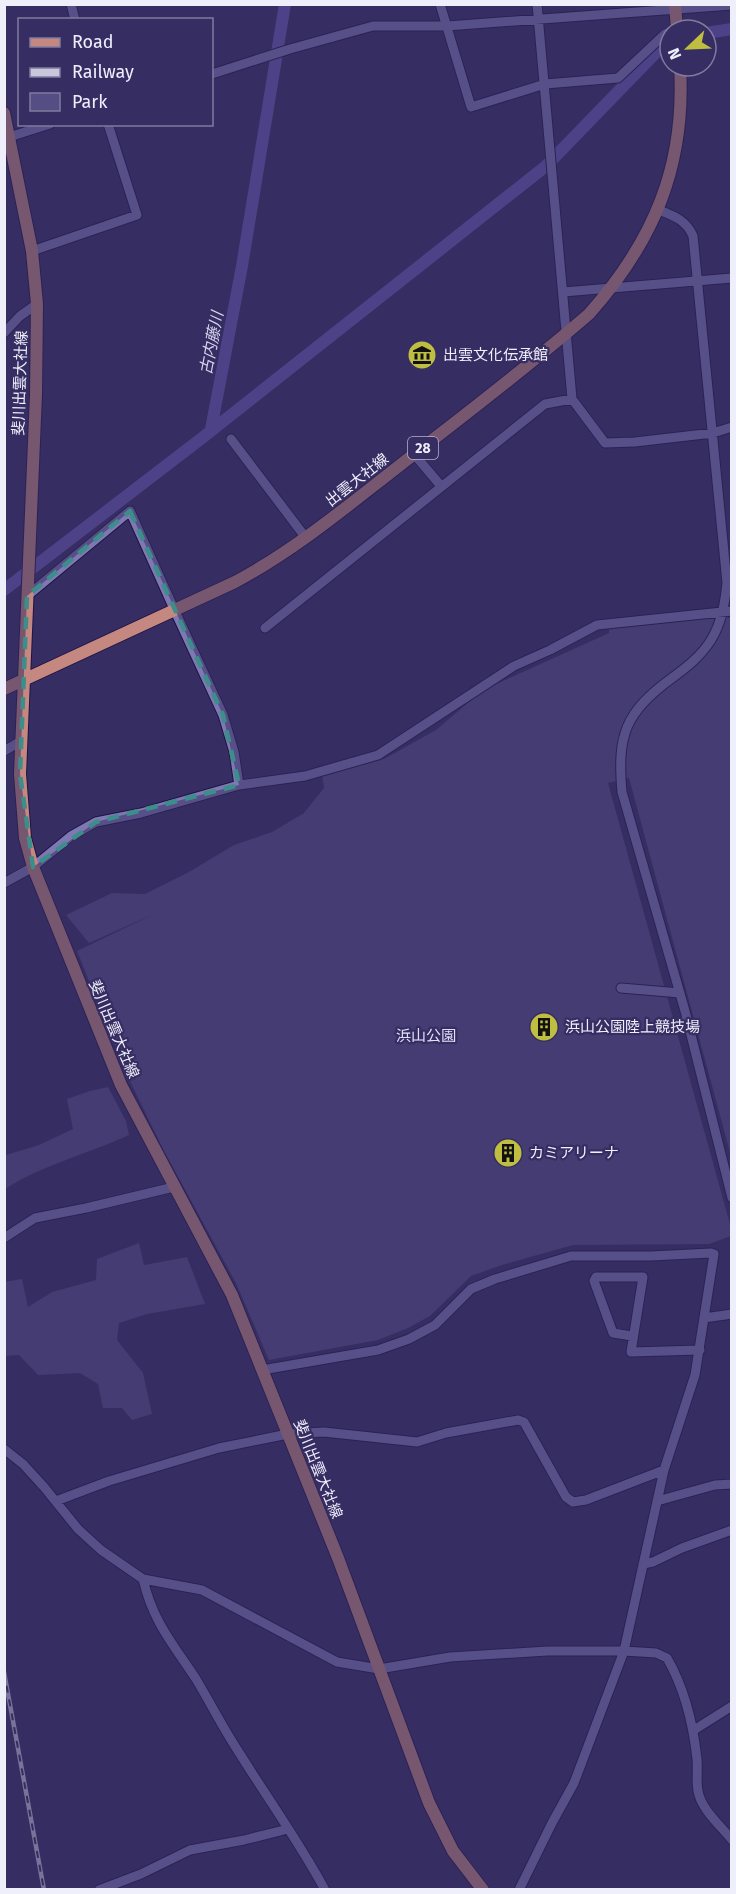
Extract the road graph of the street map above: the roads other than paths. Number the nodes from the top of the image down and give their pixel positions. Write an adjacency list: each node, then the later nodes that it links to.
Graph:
1 (440, 4): 6 (street)
2 (537, 4): 5 (street)
3 (732, 5): 4 (street)
4 (675, 7): 5 (street)
5 (538, 19): 6 (street); 10 (street)
6 (447, 26): 8 (street); 10 (street)
7 (658, 41): 10 (street)
8 (213, 74)
9 (681, 78): 15 (main road, 出雲大社線 / 28)
10 (544, 84): 20 (street)
11 (4, 113): 14 (main road, 斐川出雲大社線)
12 (44, 126): 14 (street)
13 (109, 126): 16 (street)
14 (9, 137): 16 (main road, 斐川出雲大社線)
15 (659, 210): 18 (street); 19 (main road, 出雲大社線 / 28)
16 (32, 251): 21 (main road, 斐川出雲大社線)
17 (732, 278): 18 (street)
18 (698, 280): 19 (street); 26 (street)
19 (611, 289): 20 (street); 23 (main road, 出雲大社線 / 28)
20 (563, 292): 23 (street)
21 (37, 304): 22 (street); 31 (main road, 斐川出雲大社線)
22 (4, 333)
23 (566, 333): 24 (street); 28 (main road, 出雲大社線 / 28)
24 (572, 399): 26 (street); 29 (street)
25 (732, 427): 26 (street)
26 (713, 434): 33 (street)
27 (231, 439): 30 (street)
28 (414, 454): 29 (street); 30 (main road, 出雲大社線 / 28)
29 (441, 486): 34 (street)
30 (306, 538): 32 (main road, 出雲大社線 / 28)
31 (28, 594): 32 (street); 35 (main road, 斐川出雲大社線)
32 (174, 609): 35 (main road, 出雲大社線 / 28); 39 (street)
33 (728, 611): 39 (street); 43 (street)
34 (265, 628)
35 (23, 681): 36 (main road, 出雲大社線 / 28); 37 (main road, 斐川出雲大社線)
36 (4, 689)
37 (21, 741): 38 (street); 40 (main road, 斐川出雲大社線)
38 (4, 751)
39 (239, 784): 40 (street)
40 (33, 867): 41 (street); 44 (main road, 斐川出雲大社線)
41 (4, 883)
42 (621, 988): 43 (street)
43 (680, 993): 45 (street)
44 (174, 1187): 46 (street); 51 (main road, 斐川出雲大社線)
45 (732, 1198)
46 (4, 1238)
47 (732, 1314): 48 (street)
48 (704, 1318): 50 (street); 51 (street)
49 (633, 1336): 49 (street); 50 (street)
50 (700, 1350): 54 (street)
51 (262, 1370): 52 (main road, 斐川出雲大社線)
52 (288, 1434): 54 (street); 56 (street); 62 (main road, 斐川出雲大社線)
53 (4, 1449): 56 (street)
54 (664, 1470): 57 (street)
55 (732, 1484): 57 (street)
56 (56, 1501): 60 (street)
57 (657, 1501): 59 (street)
58 (732, 1530): 59 (street)
59 (643, 1564): 61 (street)
60 (143, 1579): 62 (street); 65 (street)
61 (624, 1651): 62 (street); 64 (street); 70 (street)
62 (380, 1668): 69 (main road, 斐川出雲大社線)
63 (732, 1706): 64 (street)
64 (694, 1730): 66 (street)
65 (288, 1829): 67 (street); 68 (street)
66 (732, 1840)
67 (99, 1890)
68 (325, 1890)
69 (483, 1890)
70 (519, 1890)

